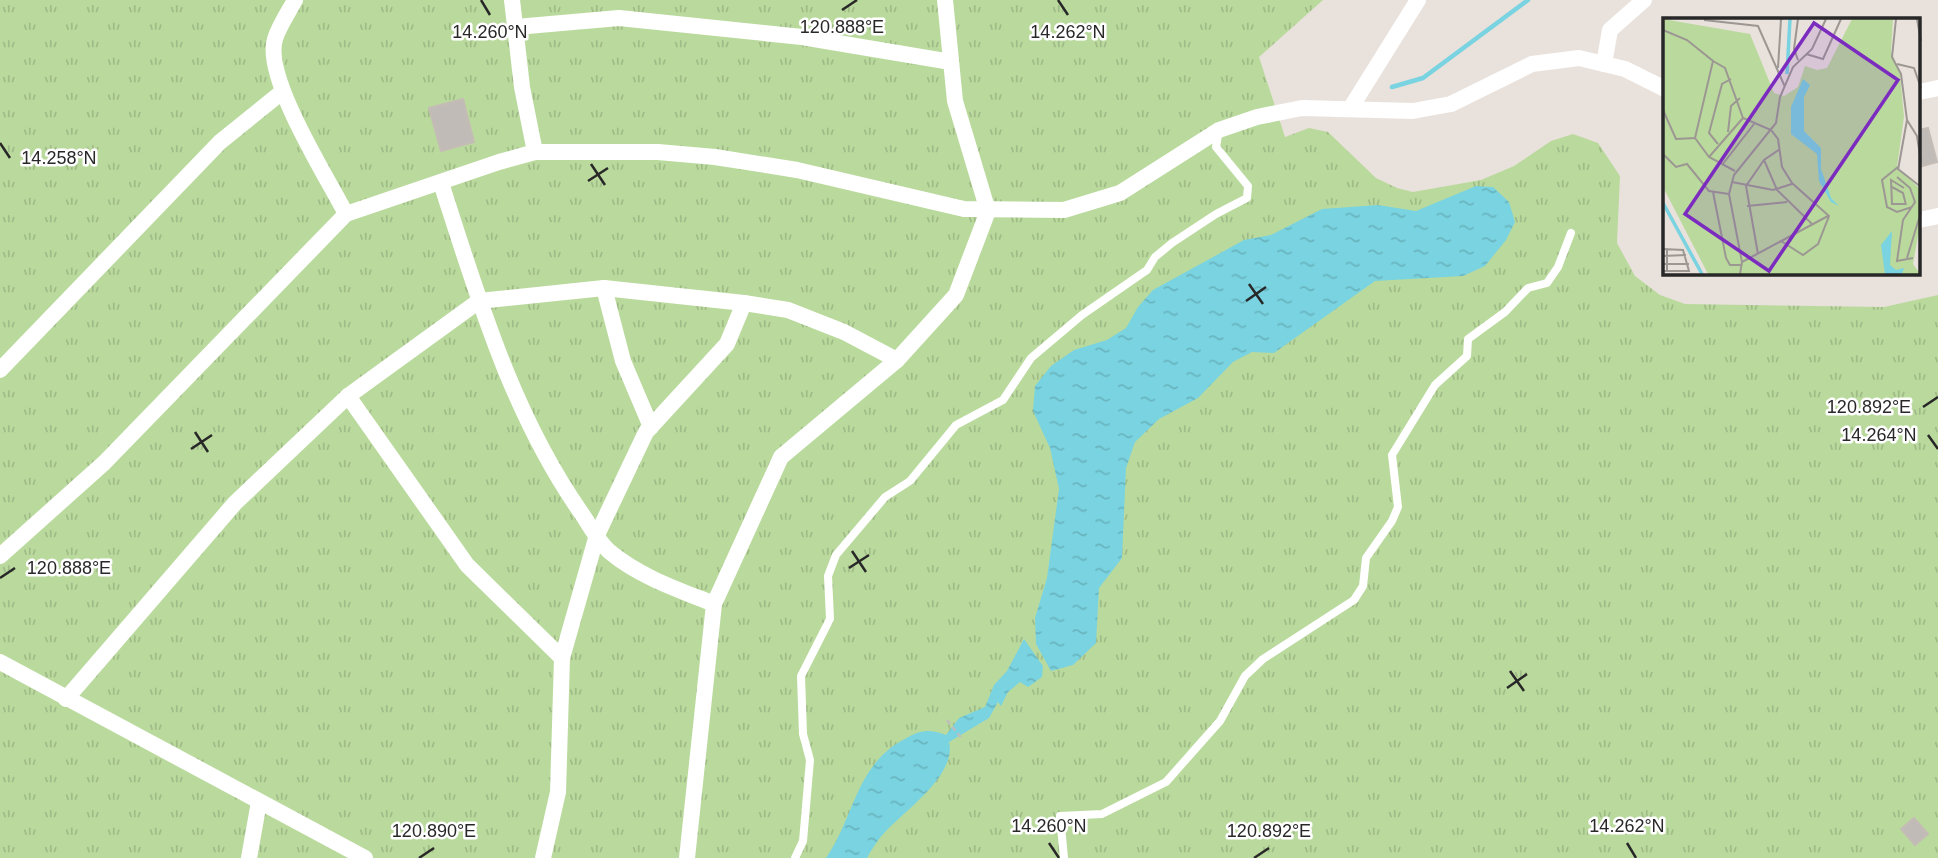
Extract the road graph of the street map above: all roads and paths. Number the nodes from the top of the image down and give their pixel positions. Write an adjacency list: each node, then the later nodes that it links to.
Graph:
1 (295, 0): 11 (street)
2 (512, 0): 6 (street)
3 (945, 0): 7 (street)
4 (1418, 0): 13 (street)
5 (1644, 0): 8 (street)
6 (516, 27): 7 (street); 15 (street)
7 (951, 62): 17 (street)
8 (1604, 64): 9 (street); 13 (street)
9 (1663, 88)
10 (1938, 88): 12 (street)
11 (282, 92): 18 (street); 26 (street)
12 (1920, 92)
13 (1350, 109): 14 (street)
14 (1219, 130): 17 (street); 42 (lane)
15 (534, 152): 16 (street); 17 (street)
16 (441, 183): 18 (street); 23 (street)
17 (988, 211): 25 (street)
18 (346, 214): 30 (street)
19 (1938, 216): 20 (street)
20 (1920, 220)
21 (1571, 233): 43 (lane)
22 (604, 288): 23 (street); 24 (street); 28 (street)
23 (479, 301): 27 (street); 29 (street)
24 (744, 303): 25 (street); 28 (street)
25 (897, 360): 31 (street)
26 (0, 370)
27 (348, 396): 32 (street); 34 (street)
28 (651, 427): 29 (street)
29 (597, 535): 31 (street); 32 (street)
30 (0, 556)
31 (714, 604): 41 (street)
32 (562, 658): 40 (street)
33 (0, 662): 34 (street)
34 (66, 699): 37 (street)
35 (947, 720): 36 (path)
36 (961, 739)
37 (259, 802): 38 (street); 39 (street)
38 (249, 858)
39 (365, 858)
40 (543, 858)
41 (687, 858)
42 (795, 858)
43 (1064, 858)

